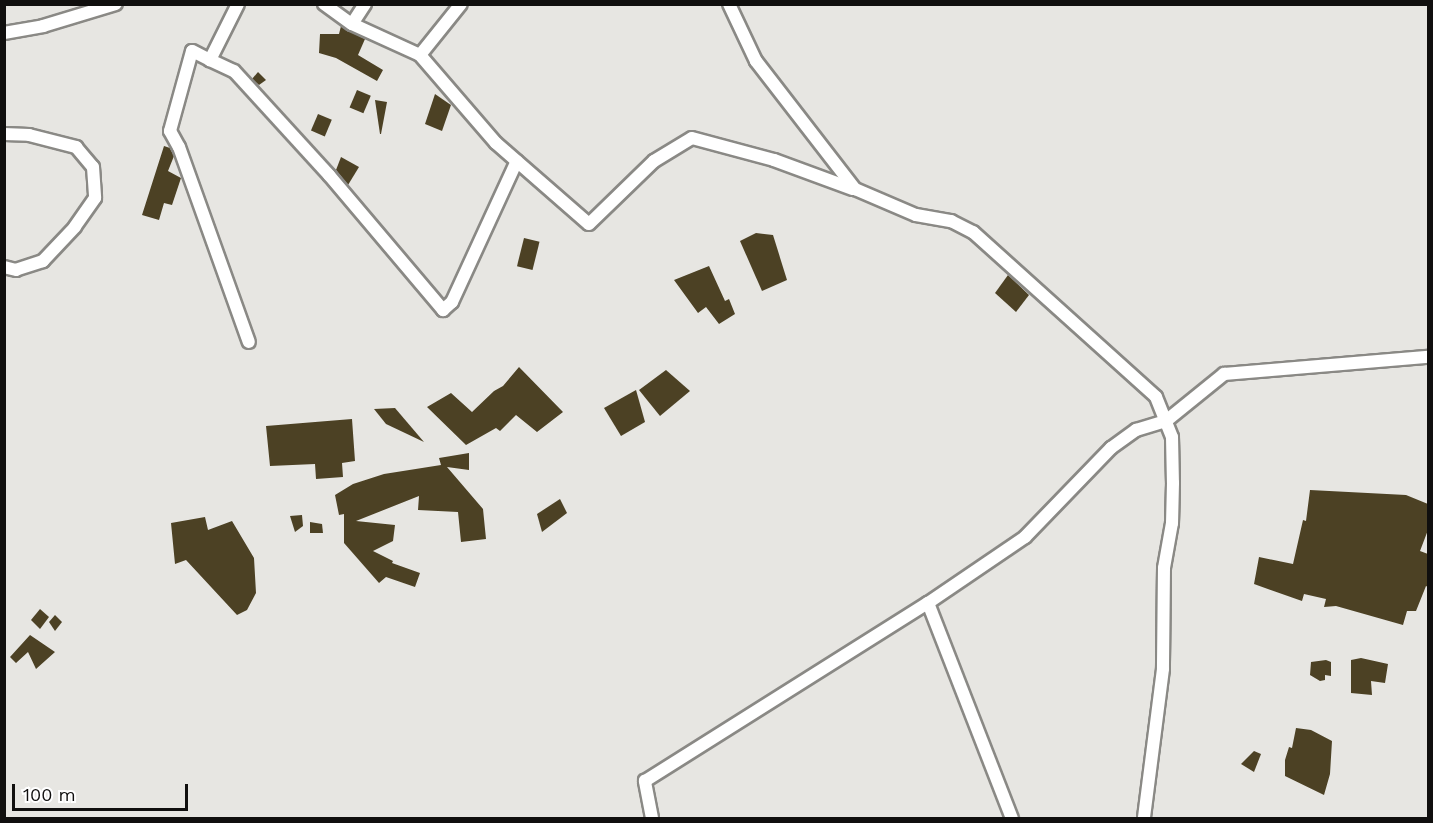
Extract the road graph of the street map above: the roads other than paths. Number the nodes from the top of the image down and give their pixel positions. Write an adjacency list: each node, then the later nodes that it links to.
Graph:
1 (116, 4): 8 (street)
2 (238, 4): 10 (street)
3 (324, 4): 7 (street)
4 (365, 4): 7 (street)
5 (461, 4): 9 (street)
6 (729, 4): 13 (street)
7 (352, 24): 9 (street)
8 (4, 33)
9 (420, 55): 12 (street)
10 (210, 60): 12 (street); 15 (street)
11 (4, 134): 14 (street)
12 (517, 161): 13 (street)
13 (855, 189): 17 (street)
14 (4, 267)
15 (249, 342)
16 (1428, 357): 17 (street)
17 (1166, 421): 18 (street); 21 (street)
18 (928, 603): 19 (street); 20 (street)
19 (652, 819)
20 (1012, 819)
21 (1144, 819)

